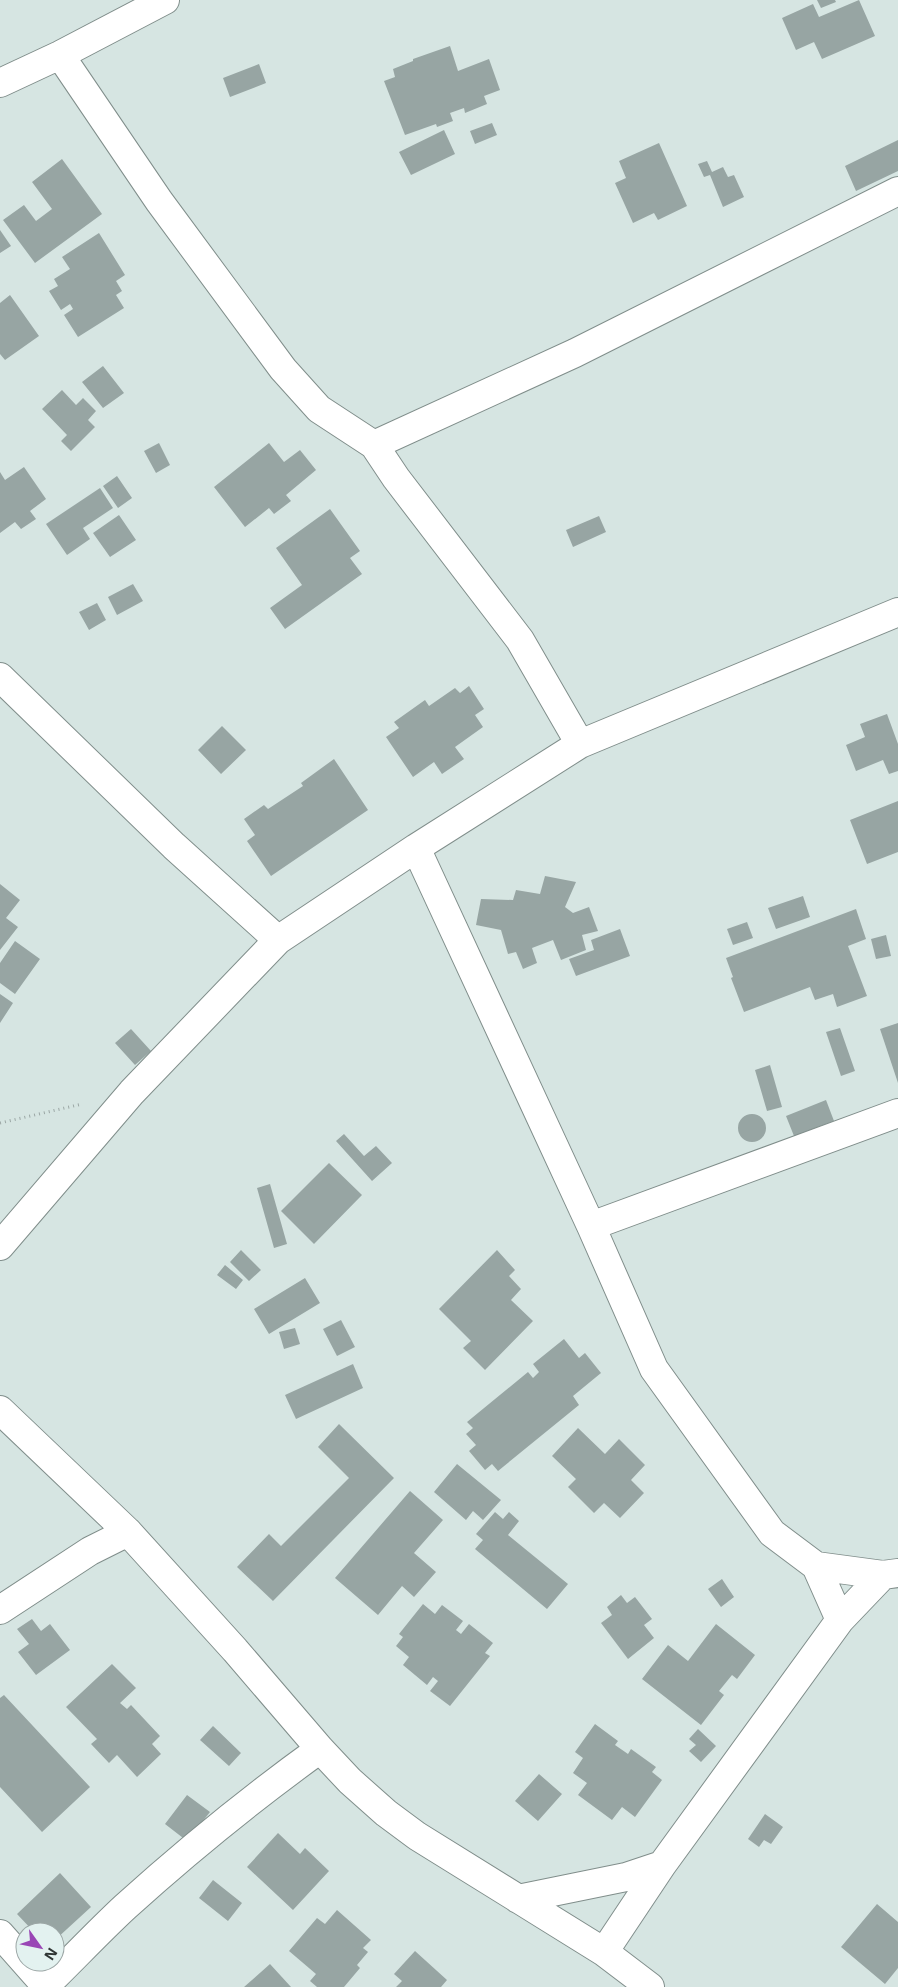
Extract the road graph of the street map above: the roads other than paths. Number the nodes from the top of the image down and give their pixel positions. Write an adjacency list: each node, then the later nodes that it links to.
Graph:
1 (165, 0): 2 (street)
2 (60, 55): 3 (street); 5 (street)
3 (0, 83)
4 (898, 191): 5 (street)
5 (374, 445): 8 (street)
6 (898, 612): 8 (street)
7 (0, 677): 10 (street)
8 (580, 744): 9 (street)
9 (416, 848): 10 (street); 12 (street)
10 (278, 940): 13 (street)
11 (898, 1113): 12 (street)
12 (591, 1226): 16 (street)
13 (0, 1246)
14 (0, 1410): 15 (street)
15 (128, 1532): 18 (street); 20 (street)
16 (816, 1566): 17 (street); 19 (street)
17 (890, 1574): 19 (street)
18 (0, 1610)
19 (840, 1620): 21 (street)
20 (320, 1749): 22 (street); 25 (street)
21 (662, 1865): 22 (street); 24 (street)
22 (518, 1899): 24 (street)
23 (0, 1934): 25 (street)
24 (604, 1952): 26 (street)
25 (45, 1987)
26 (650, 1987)

